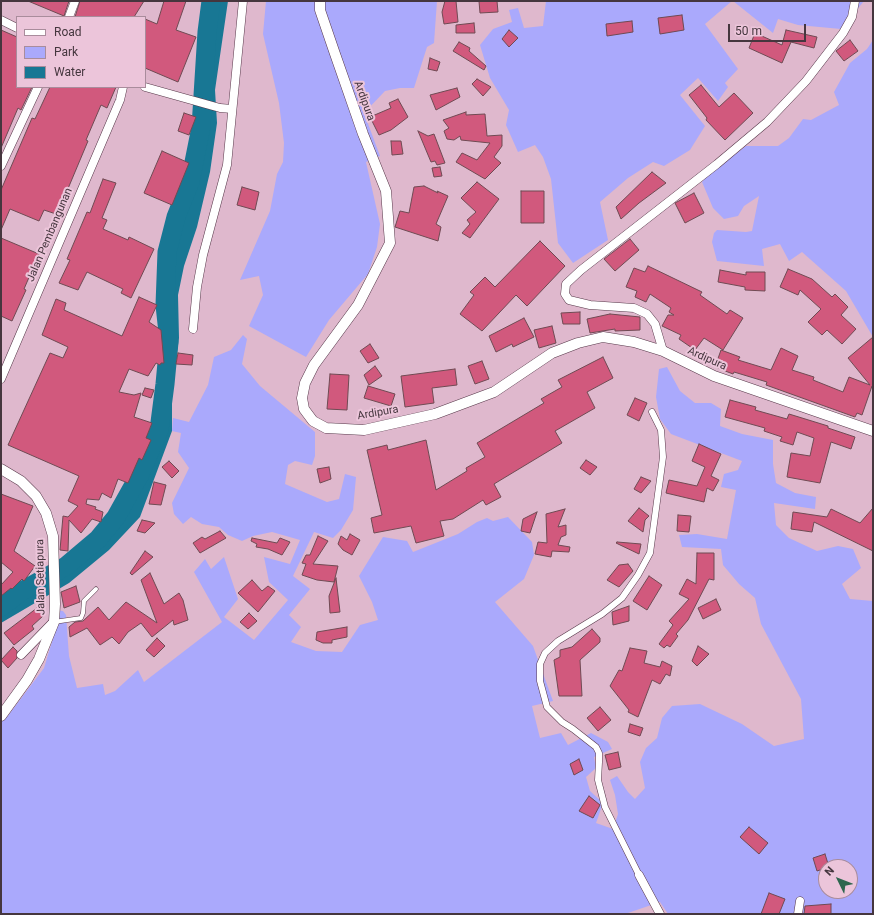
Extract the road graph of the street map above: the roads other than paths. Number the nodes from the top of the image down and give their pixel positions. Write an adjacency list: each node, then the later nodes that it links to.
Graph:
1 (75, 1): 5 (street)
2 (243, 1): 11 (street)
3 (320, 1): 14 (street, Ardipura)
4 (855, 1): 14 (street)
5 (69, 16)
6 (1, 20): 7 (street)
7 (16, 28)
8 (146, 87): 11 (street)
9 (38, 88): 12 (street)
10 (123, 88): 15 (street, Jalan Pembangunan)
11 (232, 109): 13 (street)
12 (1, 166)
13 (194, 329)
14 (663, 352): 17 (street, Ardipura)
15 (1, 379)
16 (652, 412): 23 (street)
17 (873, 431)
18 (1, 469): 20 (street, Jalan Setiapura)
19 (96, 589): 20 (lane)
20 (54, 622): 21 (street); 22 (street, Jalan Setiapura)
21 (21, 655)
22 (1, 716)
23 (639, 874): 25 (street)
24 (800, 901): 26 (street)
25 (660, 914)
26 (798, 914)

